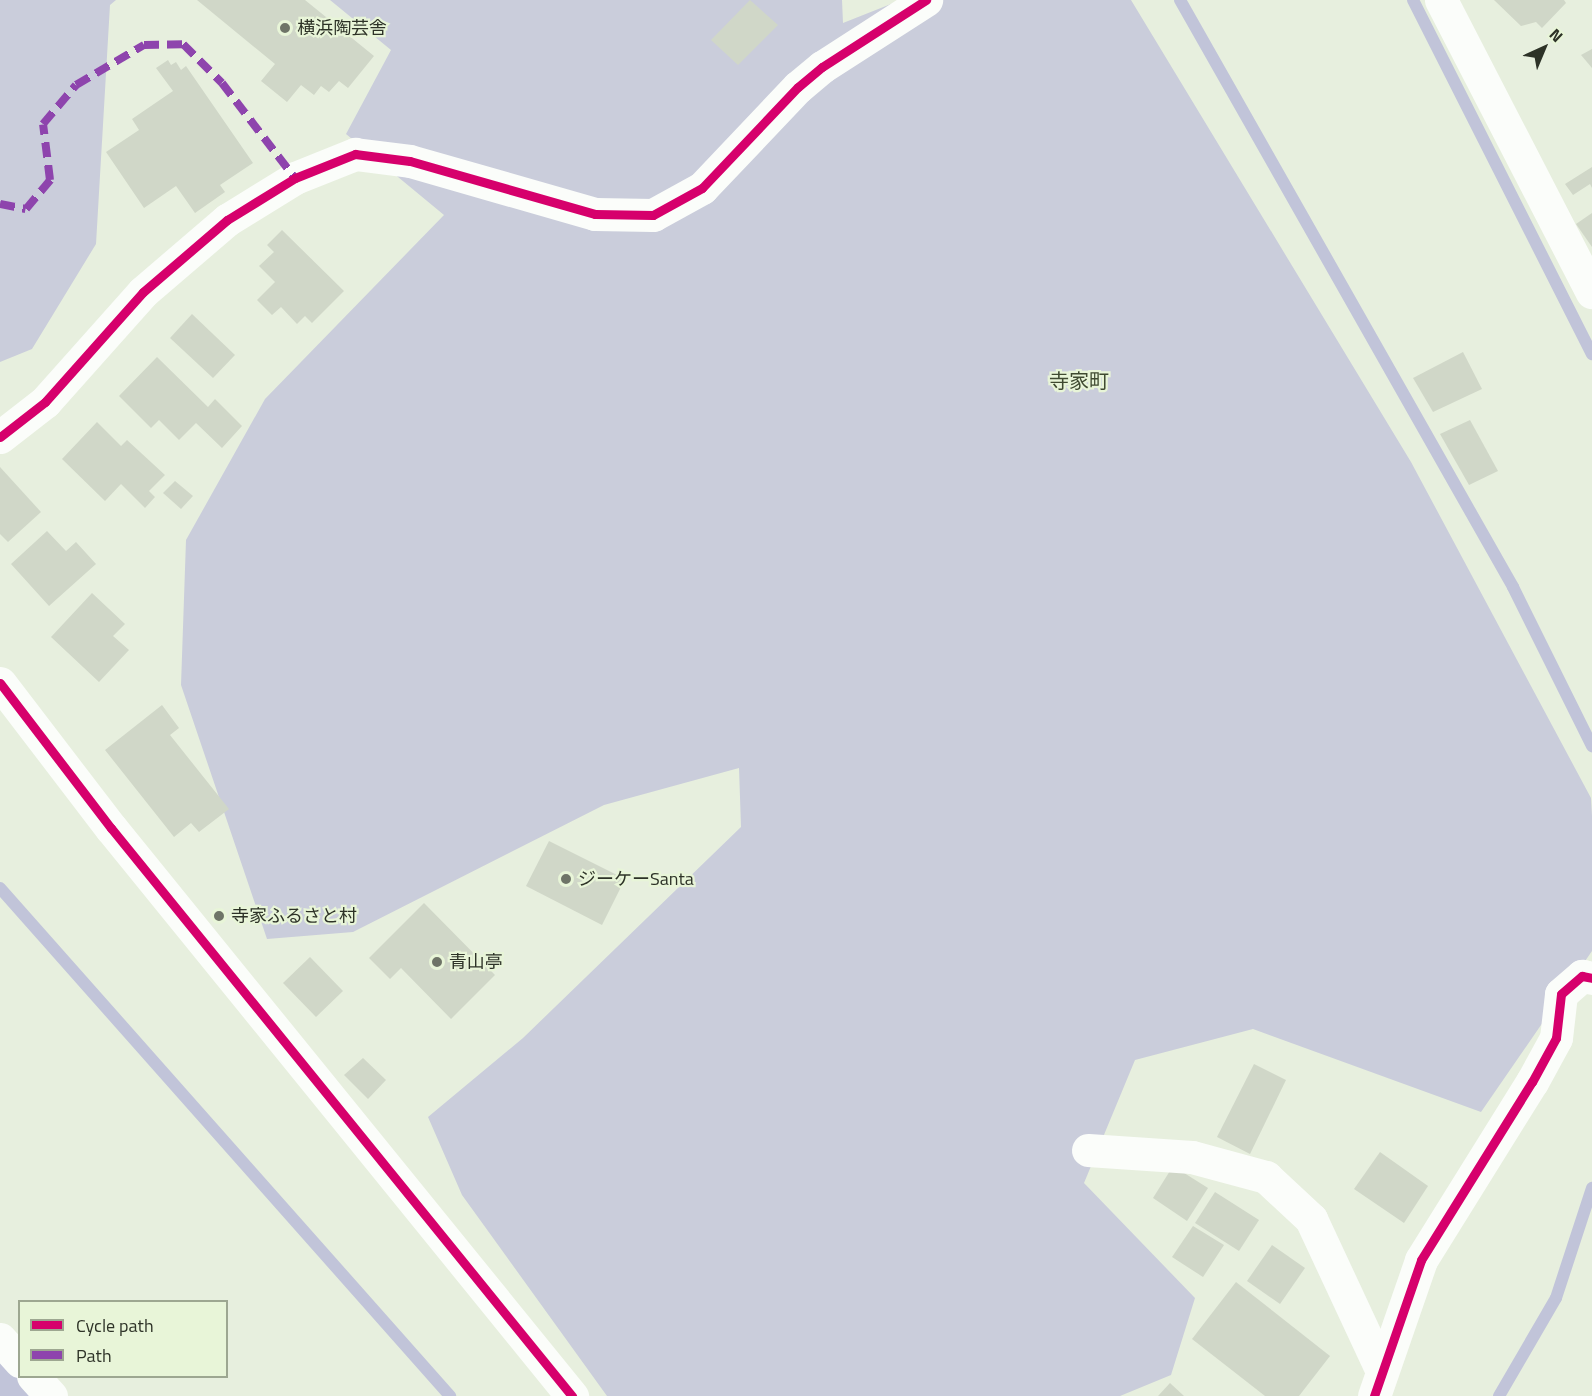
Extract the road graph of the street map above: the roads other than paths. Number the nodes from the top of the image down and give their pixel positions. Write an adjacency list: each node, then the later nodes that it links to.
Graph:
1 (926, 0): 4 (street)
2 (1441, 0): 3 (street)
3 (1592, 292)
4 (0, 437)
5 (0, 683): 13 (street)
6 (1592, 978): 11 (street)
7 (1088, 1150): 11 (street)
8 (0, 1339): 9 (street)
9 (18, 1359)
10 (34, 1378): 12 (street)
11 (1378, 1384)
12 (51, 1396)
13 (572, 1396)

